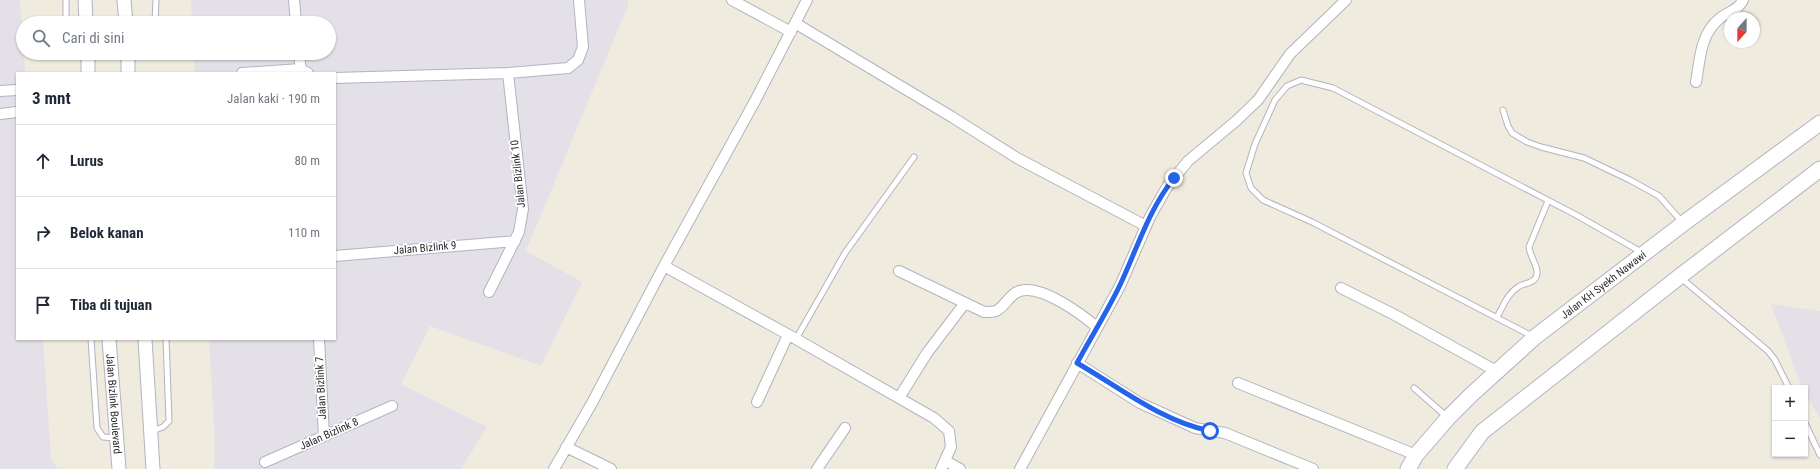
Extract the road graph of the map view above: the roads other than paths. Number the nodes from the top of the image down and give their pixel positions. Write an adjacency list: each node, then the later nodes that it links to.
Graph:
1 (66, 0): 11 (lane)
2 (85, 0): 12 (street)
3 (124, 0): 13 (street)
4 (156, 0): 14 (lane)
5 (294, 0): 15 (street)
6 (579, 0): 23 (street)
7 (732, 0): 16 (street)
8 (807, 0): 16 (street)
9 (1346, 0): 36 (street)
10 (1743, 0): 25 (street)
11 (66, 16)
12 (86, 16)
13 (125, 16)
14 (155, 16)
15 (295, 16)
16 (793, 28): 36 (street); 40 (street)
17 (88, 60): 20 (street)
18 (128, 60): 21 (street)
19 (300, 60): 22 (street)
20 (88, 72)
21 (128, 72)
22 (303, 72)
23 (508, 73): 24 (street); 37 (street, Jalan Bizlink 10)
24 (336, 78)
25 (1696, 82)
26 (16, 90): 27 (street)
27 (0, 91)
28 (1503, 110): 35 (lane)
29 (16, 112): 30 (street)
30 (0, 114)
31 (1820, 123): 35 (main road, Jalan KH Syekh Nawawi)
32 (914, 158): 48 (lane)
33 (1820, 169): 42 (main road)
34 (1548, 201): 38 (lane); 46 (lane); 46 (lane)
35 (1684, 223): 38 (main road, Jalan KH Syekh Nawawi)
36 (1146, 226): 47 (street)
37 (515, 241): 39 (street, Jalan Bizlink 9); 44 (street, Jalan Bizlink 10)
38 (1645, 254): 49 (main road, Jalan KH Syekh Nawawi)
39 (336, 256)
40 (664, 266): 48 (street); 69 (street)
41 (899, 271): 45 (street)
42 (1680, 277): 58 (lane); 83 (main road)
43 (1341, 288): 56 (street)
44 (489, 292)
45 (964, 303): 47 (street); 60 (street)
46 (1497, 317): 49 (lane)
47 (1097, 327): 55 (street)
48 (792, 337): 60 (street); 61 (street)
49 (1535, 337): 56 (main road, Jalan KH Syekh Nawawi)
50 (91, 340): 68 (lane)
51 (109, 340): 68 (street, Jalan Bizlink Boulevard)
52 (145, 340): 66 (street)
53 (166, 340): 66 (lane)
54 (319, 340): 67 (street, Jalan Bizlink 7)
55 (1077, 363): 80 (street); 81 (street)
56 (1498, 372): 63 (main road, Jalan KH Syekh Nawawi)
57 (1238, 383): 70 (street)
58 (1788, 385)
59 (1414, 388): 63 (lane)
60 (899, 398): 73 (street)
61 (757, 402)
62 (392, 406): 67 (street, Jalan Bizlink 8)
63 (1448, 418): 70 (main road, Jalan KH Syekh Nawawi)
64 (845, 428): 78 (street)
65 (1808, 429): 71 (lane)
66 (151, 432): 75 (street)
67 (324, 436): 72 (street, Jalan Bizlink 8)
68 (116, 438): 74 (street, Jalan Bizlink Boulevard)
69 (566, 447): 76 (street); 77 (street)
70 (1416, 455): 82 (main road, Jalan KH Syekh Nawawi)
71 (1820, 455)
72 (266, 462)
73 (944, 465): 79 (street)
74 (119, 469)
75 (153, 469)
76 (554, 469)
77 (611, 469)
78 (817, 469)
79 (960, 469)
80 (1020, 469)
81 (1313, 469)
82 (1408, 469)
83 (1455, 469)

